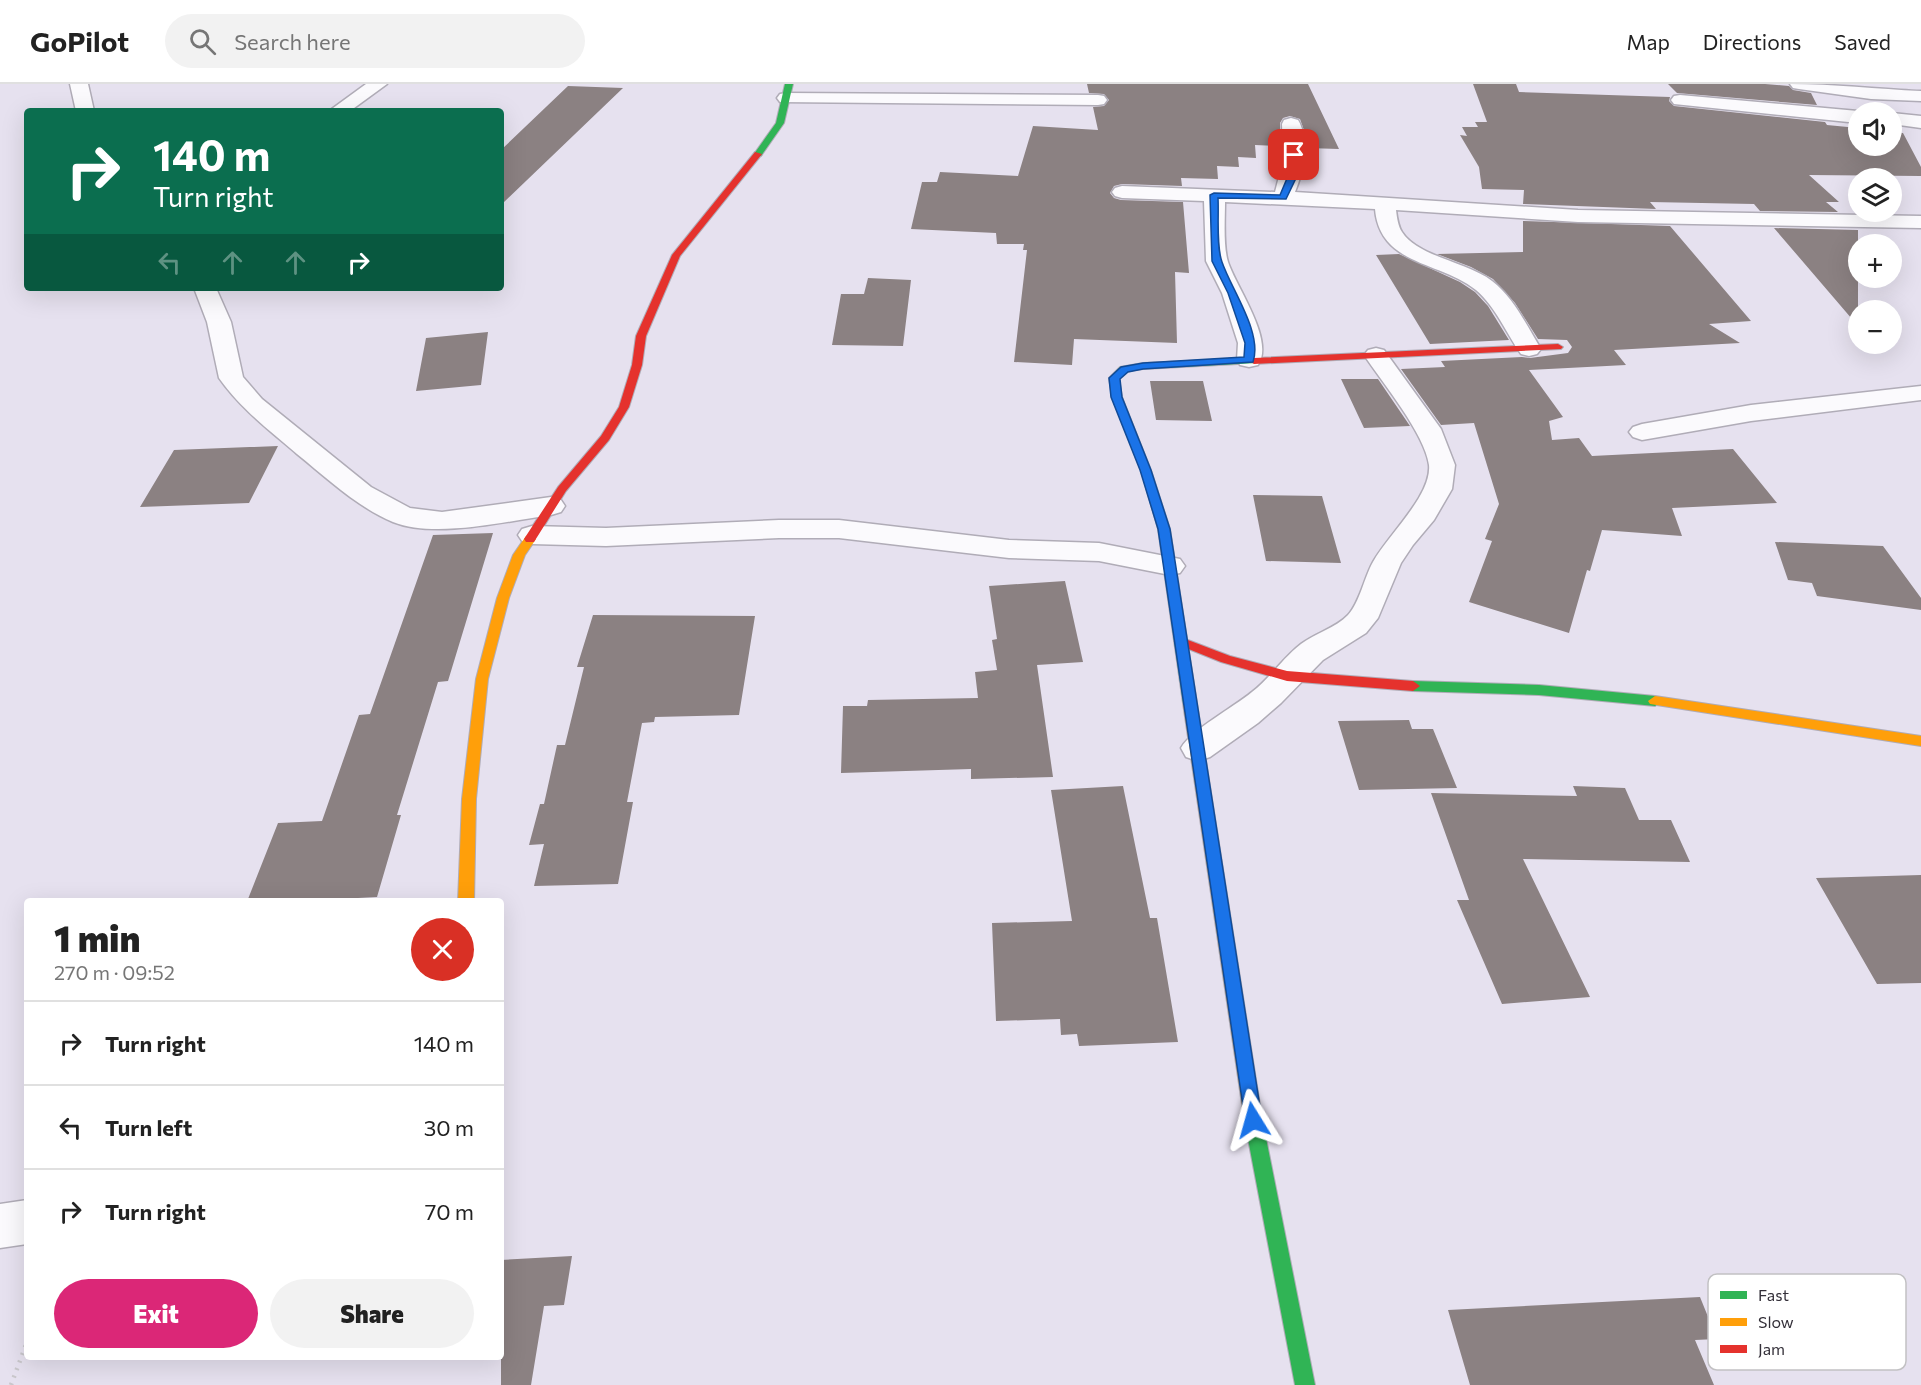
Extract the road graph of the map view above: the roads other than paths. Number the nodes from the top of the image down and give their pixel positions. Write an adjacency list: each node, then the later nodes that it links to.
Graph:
1 (79, 84): 8 (street)
2 (378, 84): 9 (street)
3 (1799, 84): 5 (street)
4 (787, 91): 6 (street); 26 (street)
5 (1921, 96)
6 (1098, 100)
7 (1680, 100): 10 (street)
8 (84, 108)
9 (342, 108)
10 (1848, 116)
11 (1902, 120): 12 (street)
12 (1921, 122)
13 (1291, 124): 16 (street)
14 (1122, 192): 15 (street)
15 (1214, 195): 16 (street); 23 (street)
16 (1283, 197): 17 (street)
17 (1385, 203): 18 (street); 21 (street)
18 (1921, 222)
19 (206, 291): 26 (street)
20 (1558, 347): 21 (street)
21 (1529, 349): 22 (street)
22 (1376, 355): 23 (street); 30 (street)
23 (1249, 360): 28 (street)
24 (1921, 393): 25 (street)
25 (1641, 432)
26 (551, 506): 27 (street)
27 (532, 535): 28 (street); 33 (street)
28 (1170, 566): 29 (street)
29 (1180, 641): 30 (street); 32 (street)
30 (1287, 676): 31 (street); 32 (street)
31 (1921, 741)
32 (1198, 748): 36 (street)
33 (466, 898)
34 (24, 1222): 35 (street)
35 (0, 1226)
36 (1305, 1385)

